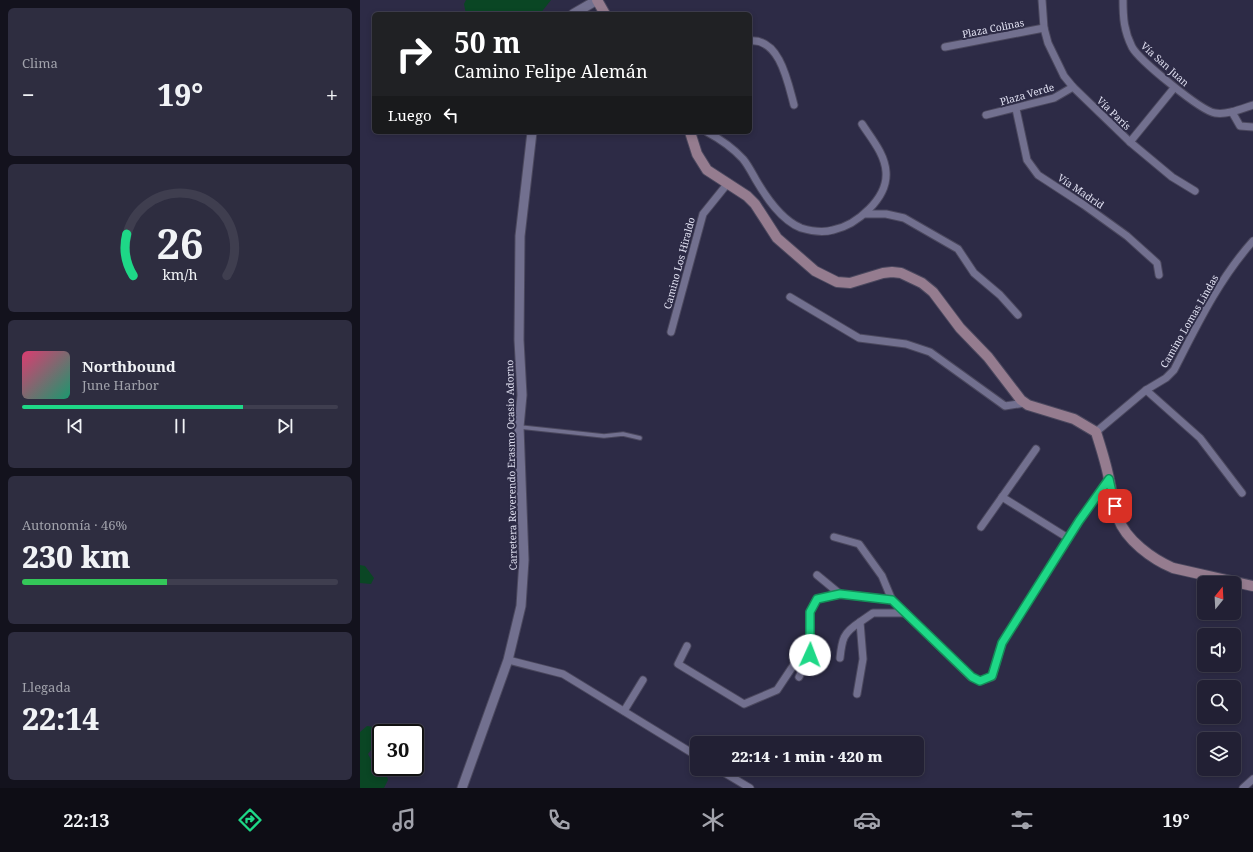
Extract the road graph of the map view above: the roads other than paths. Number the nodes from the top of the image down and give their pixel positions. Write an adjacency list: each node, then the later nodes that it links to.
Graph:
1 (598, 0): 4 (street); 5 (main road)
2 (1042, 0): 6 (street, Vía París)
3 (1123, 0): 10 (street, Vía San Juan)
4 (577, 12)
5 (604, 12)
6 (1044, 28): 8 (street, Plaza Colinas); 9 (street, Vía París)
7 (752, 41): 11 (street)
8 (945, 47)
9 (1073, 87): 13 (street, Plaza Verde); 21 (street, Vía París)
10 (1174, 88): 14 (street, Vía San Juan); 21 (street)
11 (794, 105)
12 (1253, 105): 14 (street, Vía San Juan)
13 (1016, 109): 15 (street, Plaza Verde); 26 (street, Vía Madrid)
14 (1232, 112): 17 (street)
15 (986, 115)
16 (862, 124): 24 (street)
17 (1253, 127)
18 (532, 134): 32 (street, Carretera Reverendo Erasmo Ocasio Adorno)
19 (691, 134): 22 (main road)
20 (710, 134): 24 (street)
21 (1130, 142): 23 (street, Vía París)
22 (728, 183): 29 (street, Camino Los Hiraldo); 31 (main road)
23 (1195, 191)
24 (865, 214): 28 (street)
25 (1253, 242): 30 (street, Camino Lomas Lindas)
26 (1159, 275)
27 (790, 297): 31 (street)
28 (1018, 315)
29 (671, 332)
30 (1146, 390): 33 (street, Camino Lomas Lindas); 37 (street)
31 (1025, 403): 33 (main road)
32 (519, 427): 34 (lane); 51 (street, Carretera Reverendo Erasmo Ocasio Adorno)
33 (1096, 432): 36 (main road)
34 (640, 438)
35 (1036, 449): 38 (street)
36 (1109, 479): 41 (street); 43 (main road)
37 (1242, 493)
38 (1002, 497): 39 (street); 41 (street)
39 (981, 527)
40 (834, 537): 45 (street)
41 (1068, 538): 46 (street)
42 (817, 575): 44 (street)
43 (1253, 586)
44 (840, 594): 45 (street); 48 (street)
45 (892, 600): 46 (street)
46 (906, 613): 47 (street)
47 (860, 622): 50 (street); 54 (street)
48 (811, 639): 49 (street); 52 (street)
49 (687, 646)
50 (840, 658)
51 (508, 660): 55 (street); 59 (street, Carretera Reverendo Erasmo Ocasio Adorno)
52 (799, 677)
53 (643, 680): 55 (street)
54 (857, 694)
55 (624, 711): 56 (street)
56 (690, 752)
57 (730, 776): 60 (street)
58 (1253, 779): 61 (street)
59 (462, 788)
60 (750, 788)
61 (1243, 788)

